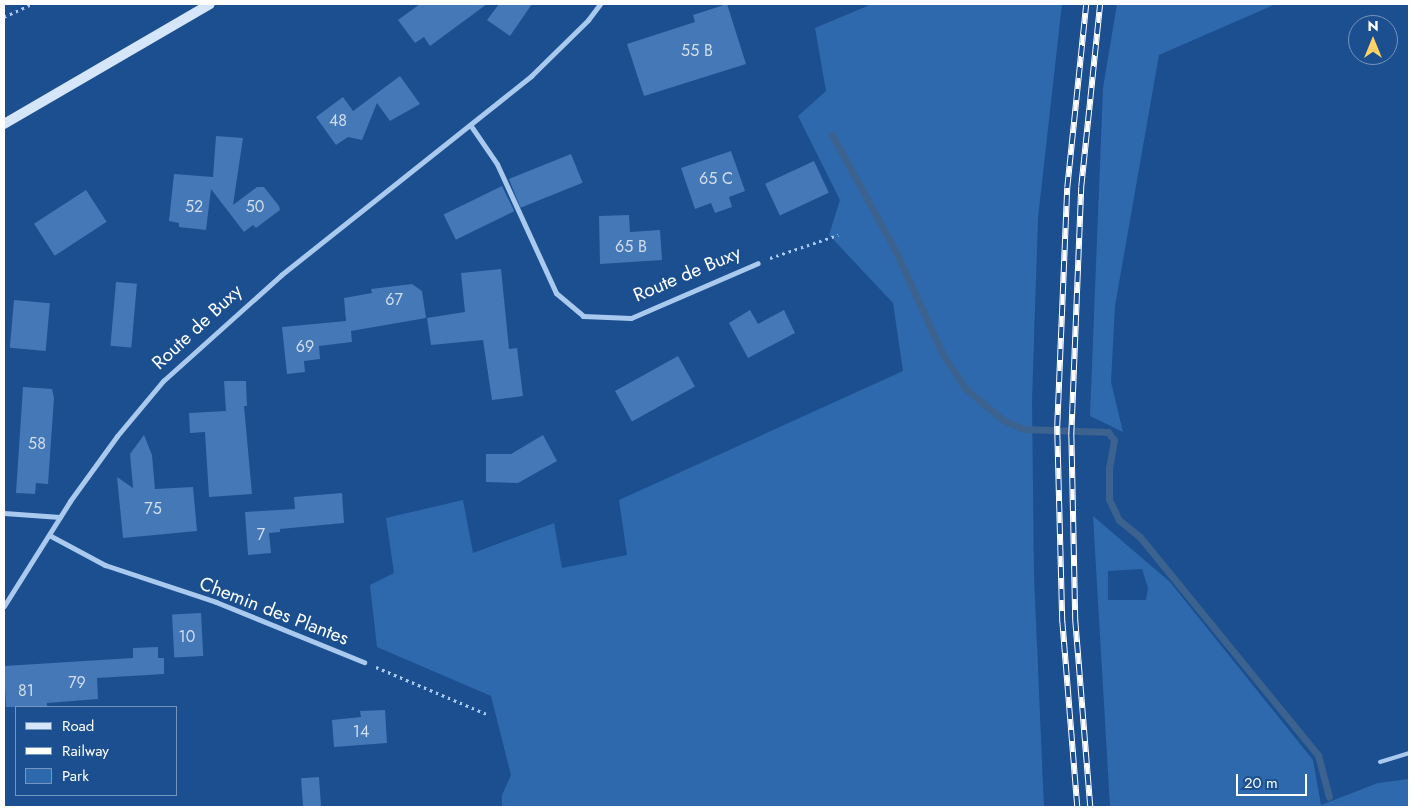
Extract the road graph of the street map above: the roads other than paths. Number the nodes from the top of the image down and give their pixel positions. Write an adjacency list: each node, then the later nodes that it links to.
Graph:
1 (210, 4): 3 (main road)
2 (600, 4): 4 (street, Route de Buxy)
3 (4, 124)
4 (471, 126): 5 (street, Route de Buxy); 7 (street, Route de Buxy)
5 (758, 263)
6 (4, 513): 7 (street)
7 (60, 517): 8 (street, Route de Buxy)
8 (49, 535): 9 (street, Route de Buxy); 10 (street, Chemin des Plantes)
9 (4, 606)
10 (364, 662)
11 (1409, 754): 12 (lane)
12 (1380, 762)

